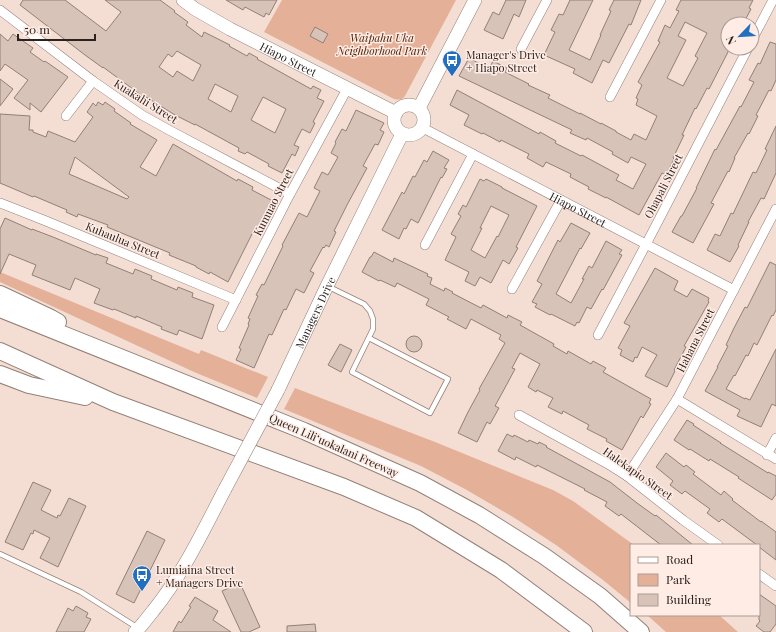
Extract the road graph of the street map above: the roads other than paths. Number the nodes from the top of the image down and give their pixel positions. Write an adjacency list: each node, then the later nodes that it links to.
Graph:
1 (183, 0): 11 (street, Hiapo Street)
2 (475, 0): 13 (street)
3 (547, 0): 8 (street)
4 (661, 0): 12 (street)
5 (773, 0): 7 (street)
6 (1, 14): 10 (street, Kuakahi Street)
7 (760, 25)
8 (521, 49)
9 (744, 56): 23 (street, Ohapali Street)
10 (93, 81): 15 (street); 19 (street, Kuakahi Street)
11 (347, 88): 14 (street, Hiapo Street); 19 (street, Kumuao Street)
12 (610, 97)
13 (418, 108): 14 (street); 16 (street)
14 (396, 114): 17 (street)
15 (66, 116)
16 (423, 128): 17 (street); 18 (street, Hiapo Street)
17 (402, 134): 25 (street, Managers Drive)
18 (473, 154): 20 (street, Hiapo Street); 24 (street)
19 (290, 194): 29 (street, Kumuao Street)
20 (561, 200): 23 (street, Hiapo Street); 26 (street)
21 (0, 203): 29 (street, Kuhaulua Street)
22 (776, 209): 27 (street, Hahana Street)
23 (646, 244): 27 (street, Hiapo Street); 32 (street, Ohapali Street)
24 (425, 245)
25 (327, 286): 33 (lane); 48 (street, Managers Drive, bridge)
26 (512, 289)
27 (734, 290): 37 (street, Hahana Street)
28 (0, 294): 34 (highway)
29 (236, 300): 31 (street, Kumuao Street)
30 (0, 309): 34 (highway, Queen Liliʻuokalani Freeway)
31 (222, 327)
32 (598, 335)
33 (370, 338): 33 (lane)
34 (102, 349): 50 (highway, Queen Liliʻuokalani Freeway)
35 (0, 352): 38 (highway)
36 (0, 374): 38 (highway)
37 (677, 399): 41 (street); 43 (street, Hahana Street)
38 (113, 402): 49 (highway)
39 (519, 415): 43 (street, Halekapio Street)
40 (776, 438): 41 (street)
41 (767, 455): 42 (street)
42 (776, 460)
43 (627, 476): 44 (street, Halekapio Street)
44 (717, 544)
45 (0, 554): 48 (lane)
46 (760, 575): 47 (street)
47 (776, 586)
48 (139, 631)
49 (584, 632)
50 (641, 632)

